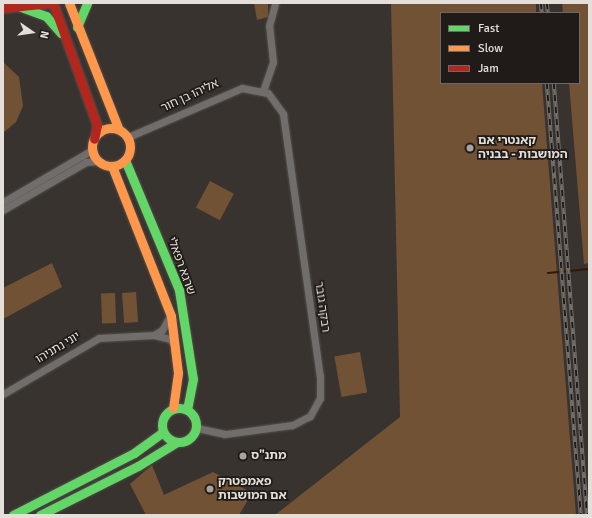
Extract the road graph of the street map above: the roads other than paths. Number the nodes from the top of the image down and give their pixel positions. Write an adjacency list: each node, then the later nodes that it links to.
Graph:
1 (50, 3): 6 (street)
2 (53, 3): 9 (street)
3 (69, 3): 8 (street)
4 (87, 3): 8 (street)
5 (275, 3): 10 (street)
6 (21, 7): 7 (street); 9 (street)
7 (3, 8)
8 (78, 27): 11 (street)
9 (70, 46): 12 (street)
10 (263, 91): 13 (street, אליהו בן חור); 26 (street, רבקה גובר)
11 (120, 130): 12 (street); 13 (street)
12 (94, 138): 14 (street)
13 (128, 138): 15 (street)
14 (92, 150): 16 (street); 18 (street)
15 (125, 160): 17 (street); 25 (street, שרגא רפאלי)
16 (98, 161): 17 (street); 19 (street)
17 (112, 166): 20 (street)
18 (3, 202)
19 (3, 210)
20 (170, 316): 21 (street); 22 (street)
21 (154, 335): 22 (street, יוני נתניהו); 23 (street, יוני נתניהו)
22 (176, 347): 24 (street)
23 (3, 394)
24 (173, 408): 25 (street); 27 (street)
25 (187, 409): 26 (street)
26 (196, 428): 28 (street)
27 (163, 432): 28 (street); 29 (street)
28 (177, 442): 30 (street)
29 (13, 515)
30 (40, 515)

